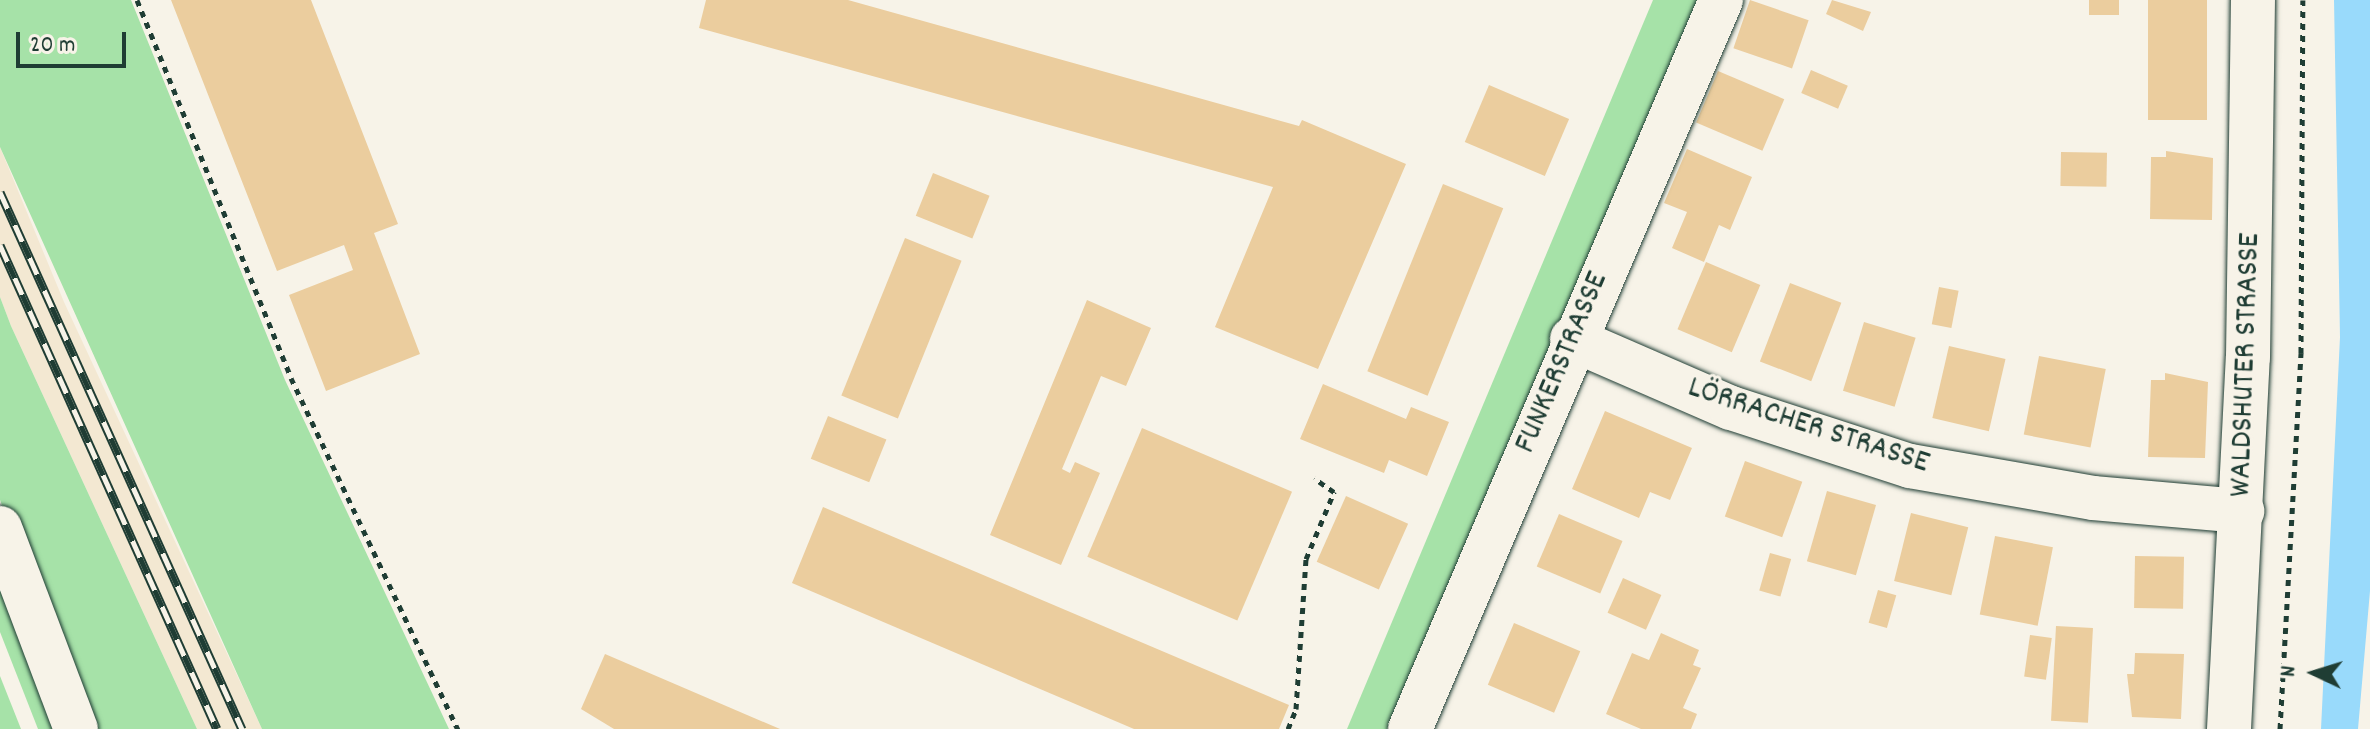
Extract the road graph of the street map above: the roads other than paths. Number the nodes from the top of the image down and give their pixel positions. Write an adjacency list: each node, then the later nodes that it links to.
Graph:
1 (1721, 0): 3 (street, FUNKERSTRASSE)
2 (2253, 0): 4 (street, WALDSHUTER STRASSE)
3 (1572, 339): 4 (street, LÖRRACHER STRASSE); 7 (street, FUNKERSTRASSE)
4 (2242, 511): 8 (street, WALDSHUTER STRASSE)
5 (0, 528): 6 (street)
6 (76, 729)
7 (1410, 729)
8 (2229, 729)

